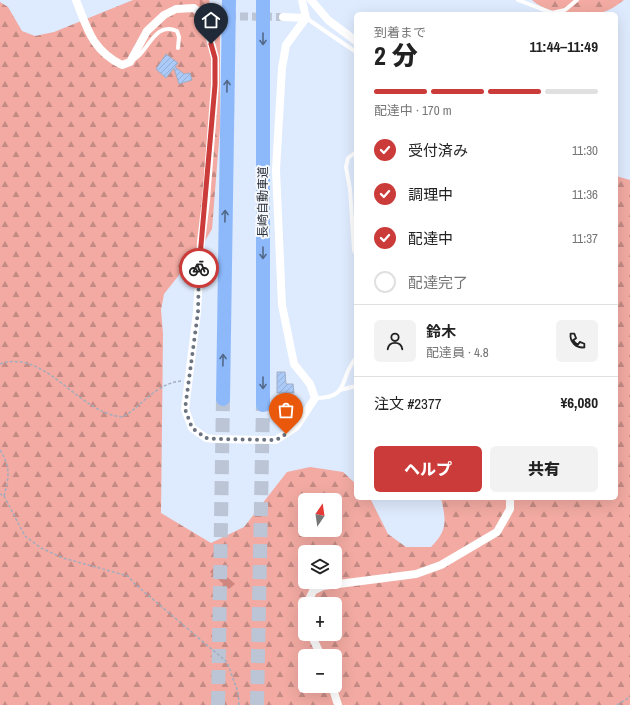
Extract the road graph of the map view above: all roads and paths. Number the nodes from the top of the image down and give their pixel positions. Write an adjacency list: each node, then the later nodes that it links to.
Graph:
1 (76, 0): 17 (street)
2 (194, 0): 9 (street)
3 (229, 0): 26 (highway, one-way to 3)
4 (263, 0): 27 (highway, 長崎自動車道, one-way to 27)
5 (302, 0): 13 (street)
6 (311, 0): 14 (street)
7 (518, 0): 10 (lane)
8 (577, 0): 11 (lane)
9 (197, 10): 17 (street); 22 (street)
10 (546, 12)
11 (558, 12)
12 (283, 17): 13 (street)
13 (306, 18): 16 (lane); 25 (street)
14 (354, 40)
15 (178, 48): 17 (lane)
16 (354, 51)
17 (130, 62)
18 (354, 154): 19 (lane)
19 (354, 250)
20 (354, 360): 24 (lane)
21 (0, 364): 22 (path)
22 (189, 381): 25 (street)
23 (354, 386): 24 (lane)
24 (340, 390): 25 (lane)
25 (315, 398)
26 (222, 399)
27 (263, 405)
28 (0, 450): 30 (path)
29 (0, 494): 30 (path)
30 (4, 496): 35 (path)
31 (510, 500): 32 (street)
32 (310, 597)
33 (334, 693): 36 (street)
34 (630, 696): 37 (path)
35 (239, 705)
36 (338, 705)
37 (617, 705)

